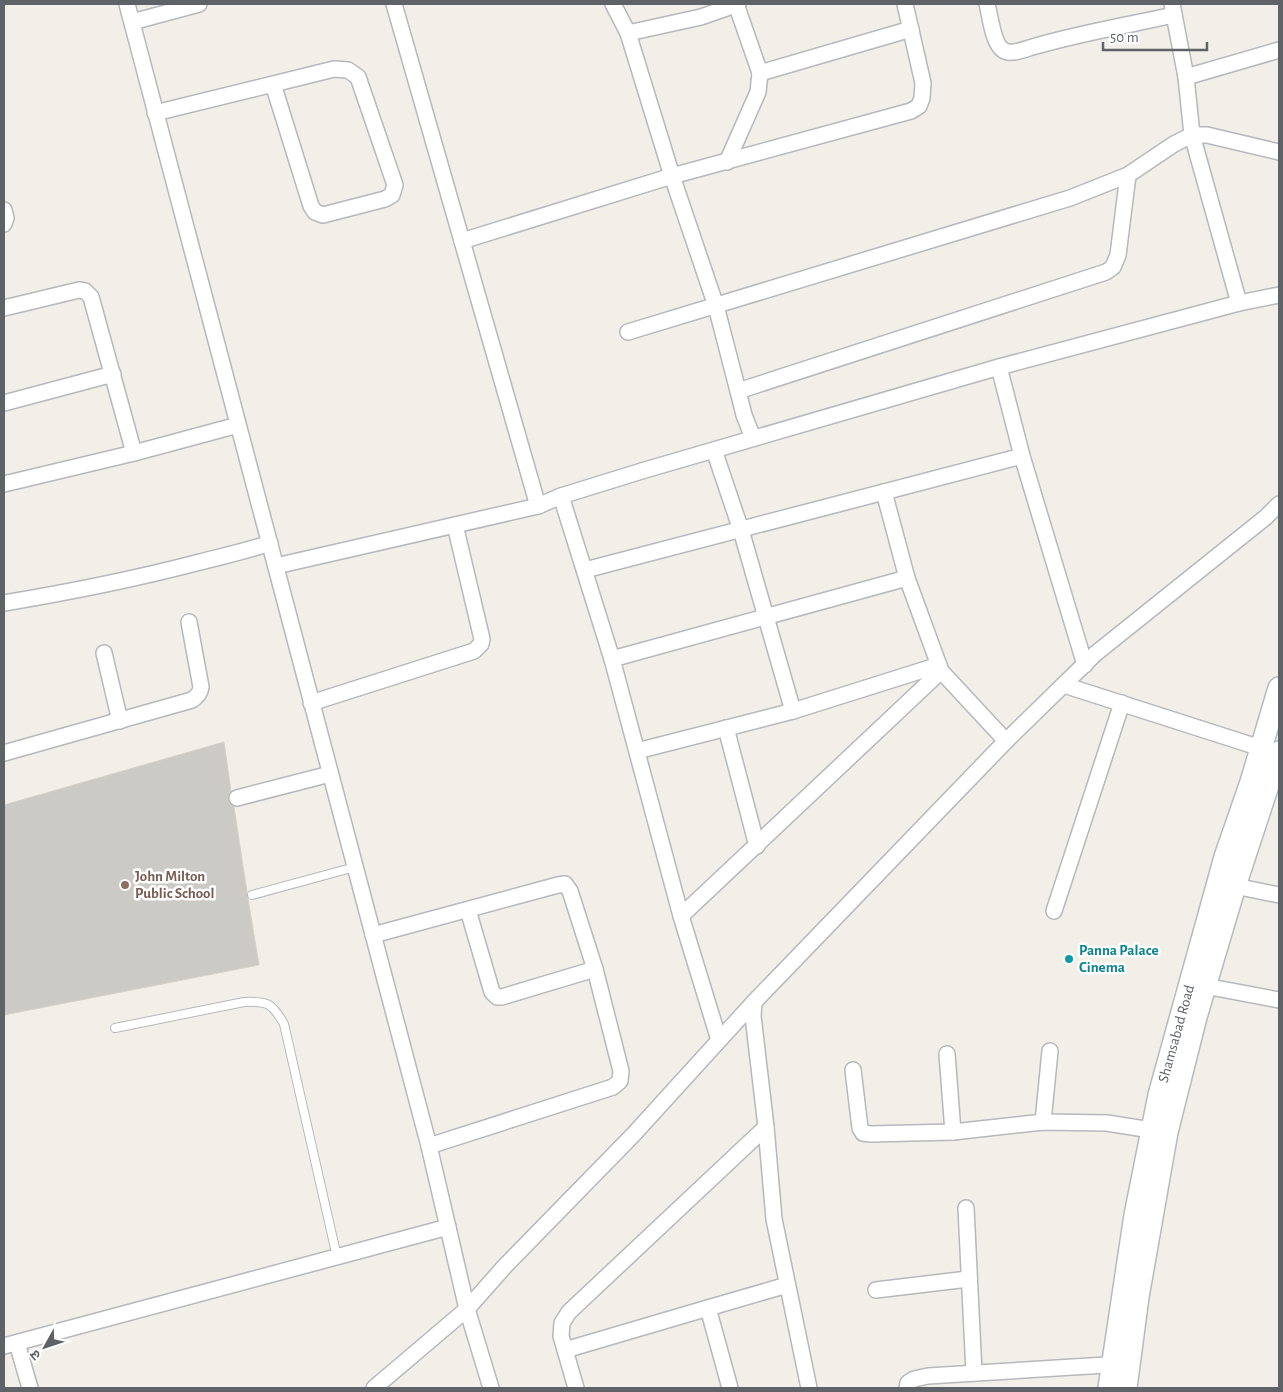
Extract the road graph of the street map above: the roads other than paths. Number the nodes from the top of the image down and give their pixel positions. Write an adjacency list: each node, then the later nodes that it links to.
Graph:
1 (127, 4): 9 (street)
2 (199, 4): 9 (street)
3 (394, 4): 24 (street)
4 (613, 4): 11 (street)
5 (737, 4): 11 (street); 13 (street)
6 (905, 4): 10 (street)
7 (987, 4): 8 (street)
8 (1173, 9): 14 (street)
9 (132, 22): 16 (street)
10 (911, 29): 13 (street); 19 (street)
11 (628, 33): 21 (street)
12 (1279, 50): 14 (street)
13 (760, 73): 19 (street)
14 (1186, 77): 17 (street)
15 (273, 84): 15 (street); 16 (street)
16 (156, 112): 34 (street)
17 (1192, 135): 18 (street); 20 (street); 26 (street)
18 (1279, 152)
19 (727, 162): 21 (street)
20 (1128, 175): 27 (street); 32 (street)
21 (672, 176): 24 (street); 27 (street)
22 (4, 210): 23 (street)
23 (4, 224)
24 (462, 241): 43 (street)
25 (1279, 295): 26 (street)
26 (1239, 303): 30 (street)
27 (716, 306): 29 (street); 32 (street)
28 (4, 308): 31 (street)
29 (628, 332)
30 (999, 367): 35 (street); 38 (street)
31 (113, 374): 33 (street); 37 (street)
32 (738, 391): 35 (street)
33 (4, 403)
34 (238, 425): 37 (street); 46 (street)
35 (753, 438): 36 (street)
36 (714, 450): 41 (street); 45 (street)
37 (134, 453): 39 (street)
38 (1022, 456): 40 (street); 55 (street)
39 (4, 484)
40 (884, 492): 45 (street); 49 (street)
41 (561, 496): 43 (street); 48 (street)
42 (1279, 504): 55 (street)
43 (538, 506): 44 (street)
44 (455, 525): 47 (street); 59 (street)
45 (741, 530): 48 (street); 51 (street)
46 (270, 543): 47 (street); 50 (street)
47 (276, 566): 59 (street)
48 (585, 570): 54 (street)
49 (907, 578): 51 (street); 56 (street)
50 (4, 602)
51 (765, 618): 54 (street); 61 (street)
52 (189, 622): 62 (street)
53 (104, 653): 62 (street)
54 (612, 659): 65 (street)
55 (1085, 665): 57 (street)
56 (940, 668): 61 (street); 64 (street); 71 (street)
57 (1064, 685): 60 (street); 64 (street)
58 (1279, 688): 66 (main road, Shamsabad Road)
59 (312, 702): 68 (street)
60 (1122, 703): 66 (street); 77 (street)
61 (793, 711): 63 (street)
62 (120, 721): 67 (street)
63 (726, 728): 65 (street); 71 (street)
64 (1006, 741): 83 (street)
65 (637, 751): 78 (street)
66 (1273, 751): 69 (main road, Shamsabad Road); 91 (main road, Shamsabad Road)
67 (4, 753)
68 (330, 774): 70 (street); 72 (street)
69 (1275, 779): 73 (main road, Shamsabad Road)
70 (237, 798)
71 (757, 846): 78 (street)
72 (355, 867): 74 (lane); 79 (street)
73 (1234, 886): 75 (street); 81 (main road, Shamsabad Road)
74 (252, 895)
75 (1279, 895)
76 (468, 910): 79 (street); 80 (street); 80 (street)
77 (1054, 912)
78 (681, 916): 85 (street)
79 (373, 935): 93 (street)
80 (595, 969): 93 (street)
81 (1205, 986): 82 (street); 104 (main road, Shamsabad Road)
82 (1279, 1000)
83 (754, 1002): 85 (street); 90 (street)
84 (116, 1028): 96 (lane)
85 (719, 1040): 101 (street)
86 (1050, 1051): 89 (street)
87 (947, 1054): 92 (street)
88 (853, 1070): 92 (street)
89 (1043, 1122): 91 (street); 92 (street)
90 (766, 1128): 98 (street); 103 (street)
91 (1151, 1130): 104 (main road, Shamsabad Road)
92 (953, 1132)
93 (429, 1146): 95 (street)
94 (966, 1208): 97 (street)
95 (448, 1227): 96 (street); 101 (street)
96 (337, 1257): 102 (street)
97 (968, 1279): 99 (street); 105 (street)
98 (787, 1285): 100 (street); 111 (street)
99 (876, 1290)
100 (708, 1308): 103 (street); 110 (street)
101 (466, 1309): 107 (street); 108 (street)
102 (11, 1345): 106 (street)
103 (565, 1350): 109 (street)
104 (1120, 1364): 105 (street); 113 (main road, Shamsabad Road); 114 (main road, Shamsabad Road)
105 (974, 1373): 112 (street)
106 (30, 1388)
107 (374, 1388)
108 (491, 1388)
109 (576, 1388)
110 (730, 1388)
111 (809, 1388)
112 (907, 1388)
113 (1109, 1388)
114 (1126, 1388)

